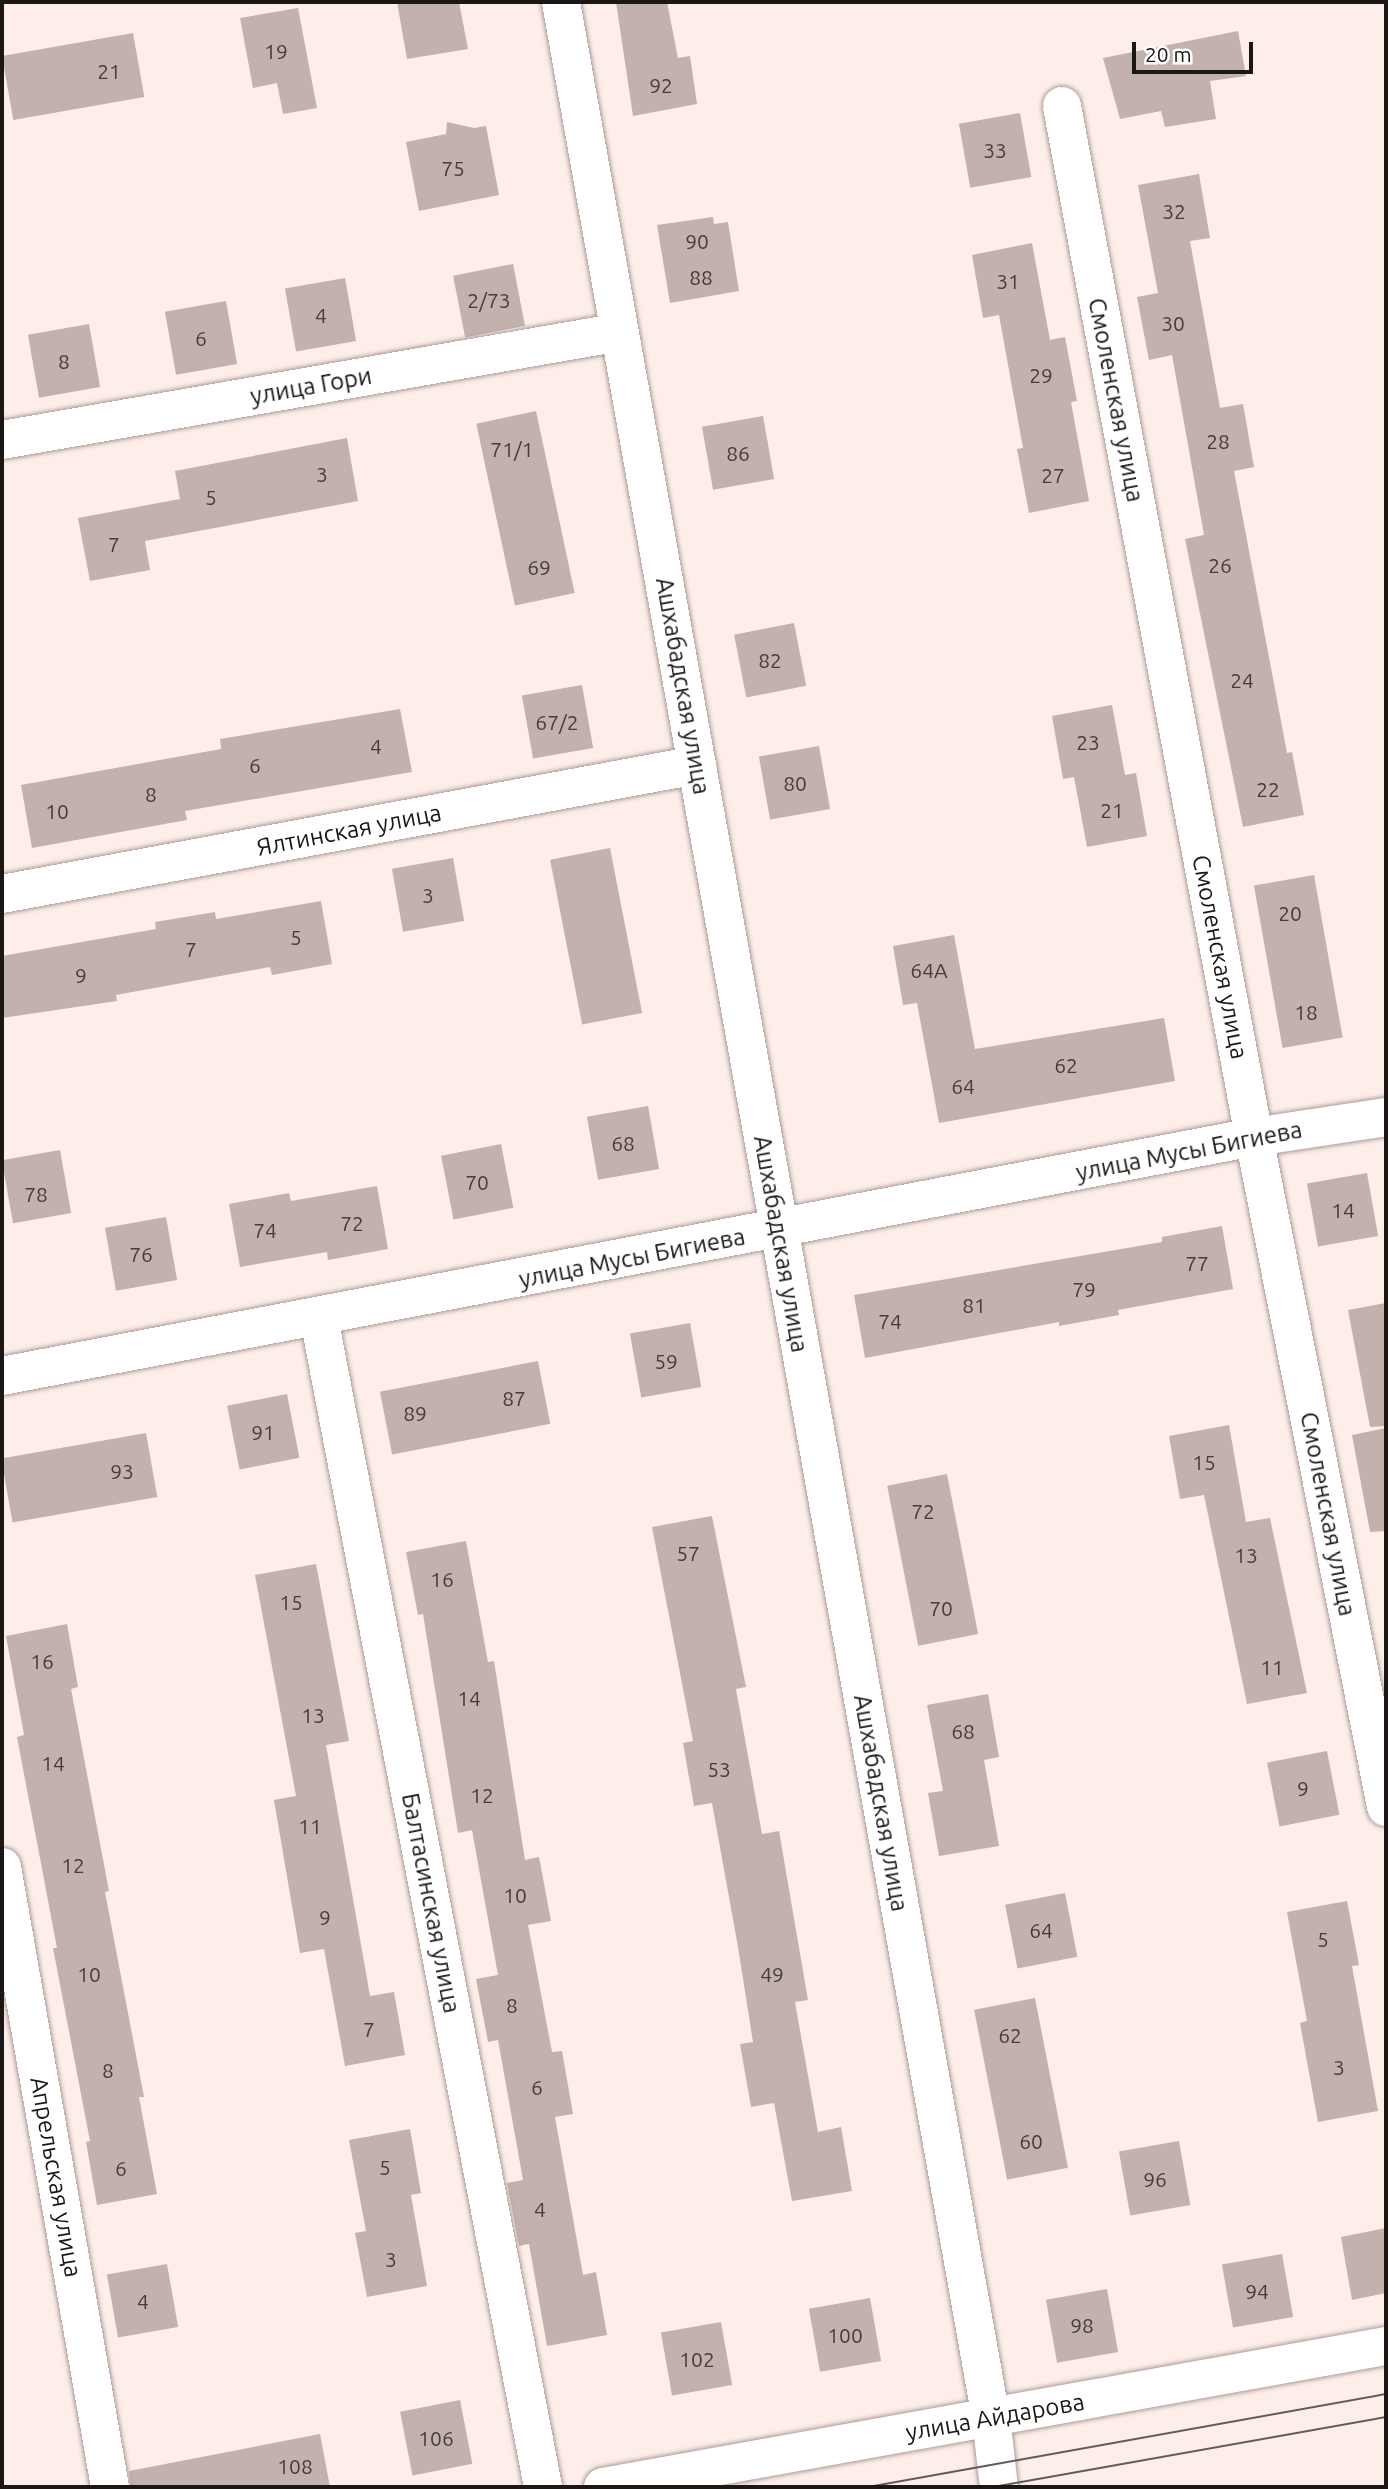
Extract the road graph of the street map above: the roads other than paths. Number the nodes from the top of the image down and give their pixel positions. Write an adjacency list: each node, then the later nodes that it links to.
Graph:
1 (561, 2): 3 (street, Ашхабадская улица)
2 (1062, 106): 8 (street, Смоленская улица)
3 (620, 332): 4 (street, улица Гори); 5 (street, Ашхабадская улица)
4 (2, 440)
5 (697, 765): 6 (street, Ялтинская улица); 9 (street, Ашхабадская улица)
6 (2, 894)
7 (1386, 1117): 8 (street, улица Мусы Бигиева)
8 (1254, 1137): 9 (street, улица Мусы Бигиева); 12 (street, Смоленская улица)
9 (779, 1230): 10 (street, улица Мусы Бигиева); 15 (street, Ашхабадская улица)
10 (319, 1318): 11 (street, улица Мусы Бигиева); 17 (street, Балтасинская улица)
11 (2, 1376)
12 (1386, 1807)
13 (2, 1867): 16 (street, Апрельская улица)
14 (1386, 2346): 15 (street, улица Айдарова)
15 (991, 2418): 18 (street, улица Айдарова); 19 (street, Ашхабадская улица)
16 (110, 2487)
17 (543, 2487)
18 (603, 2487)
19 (999, 2487)

